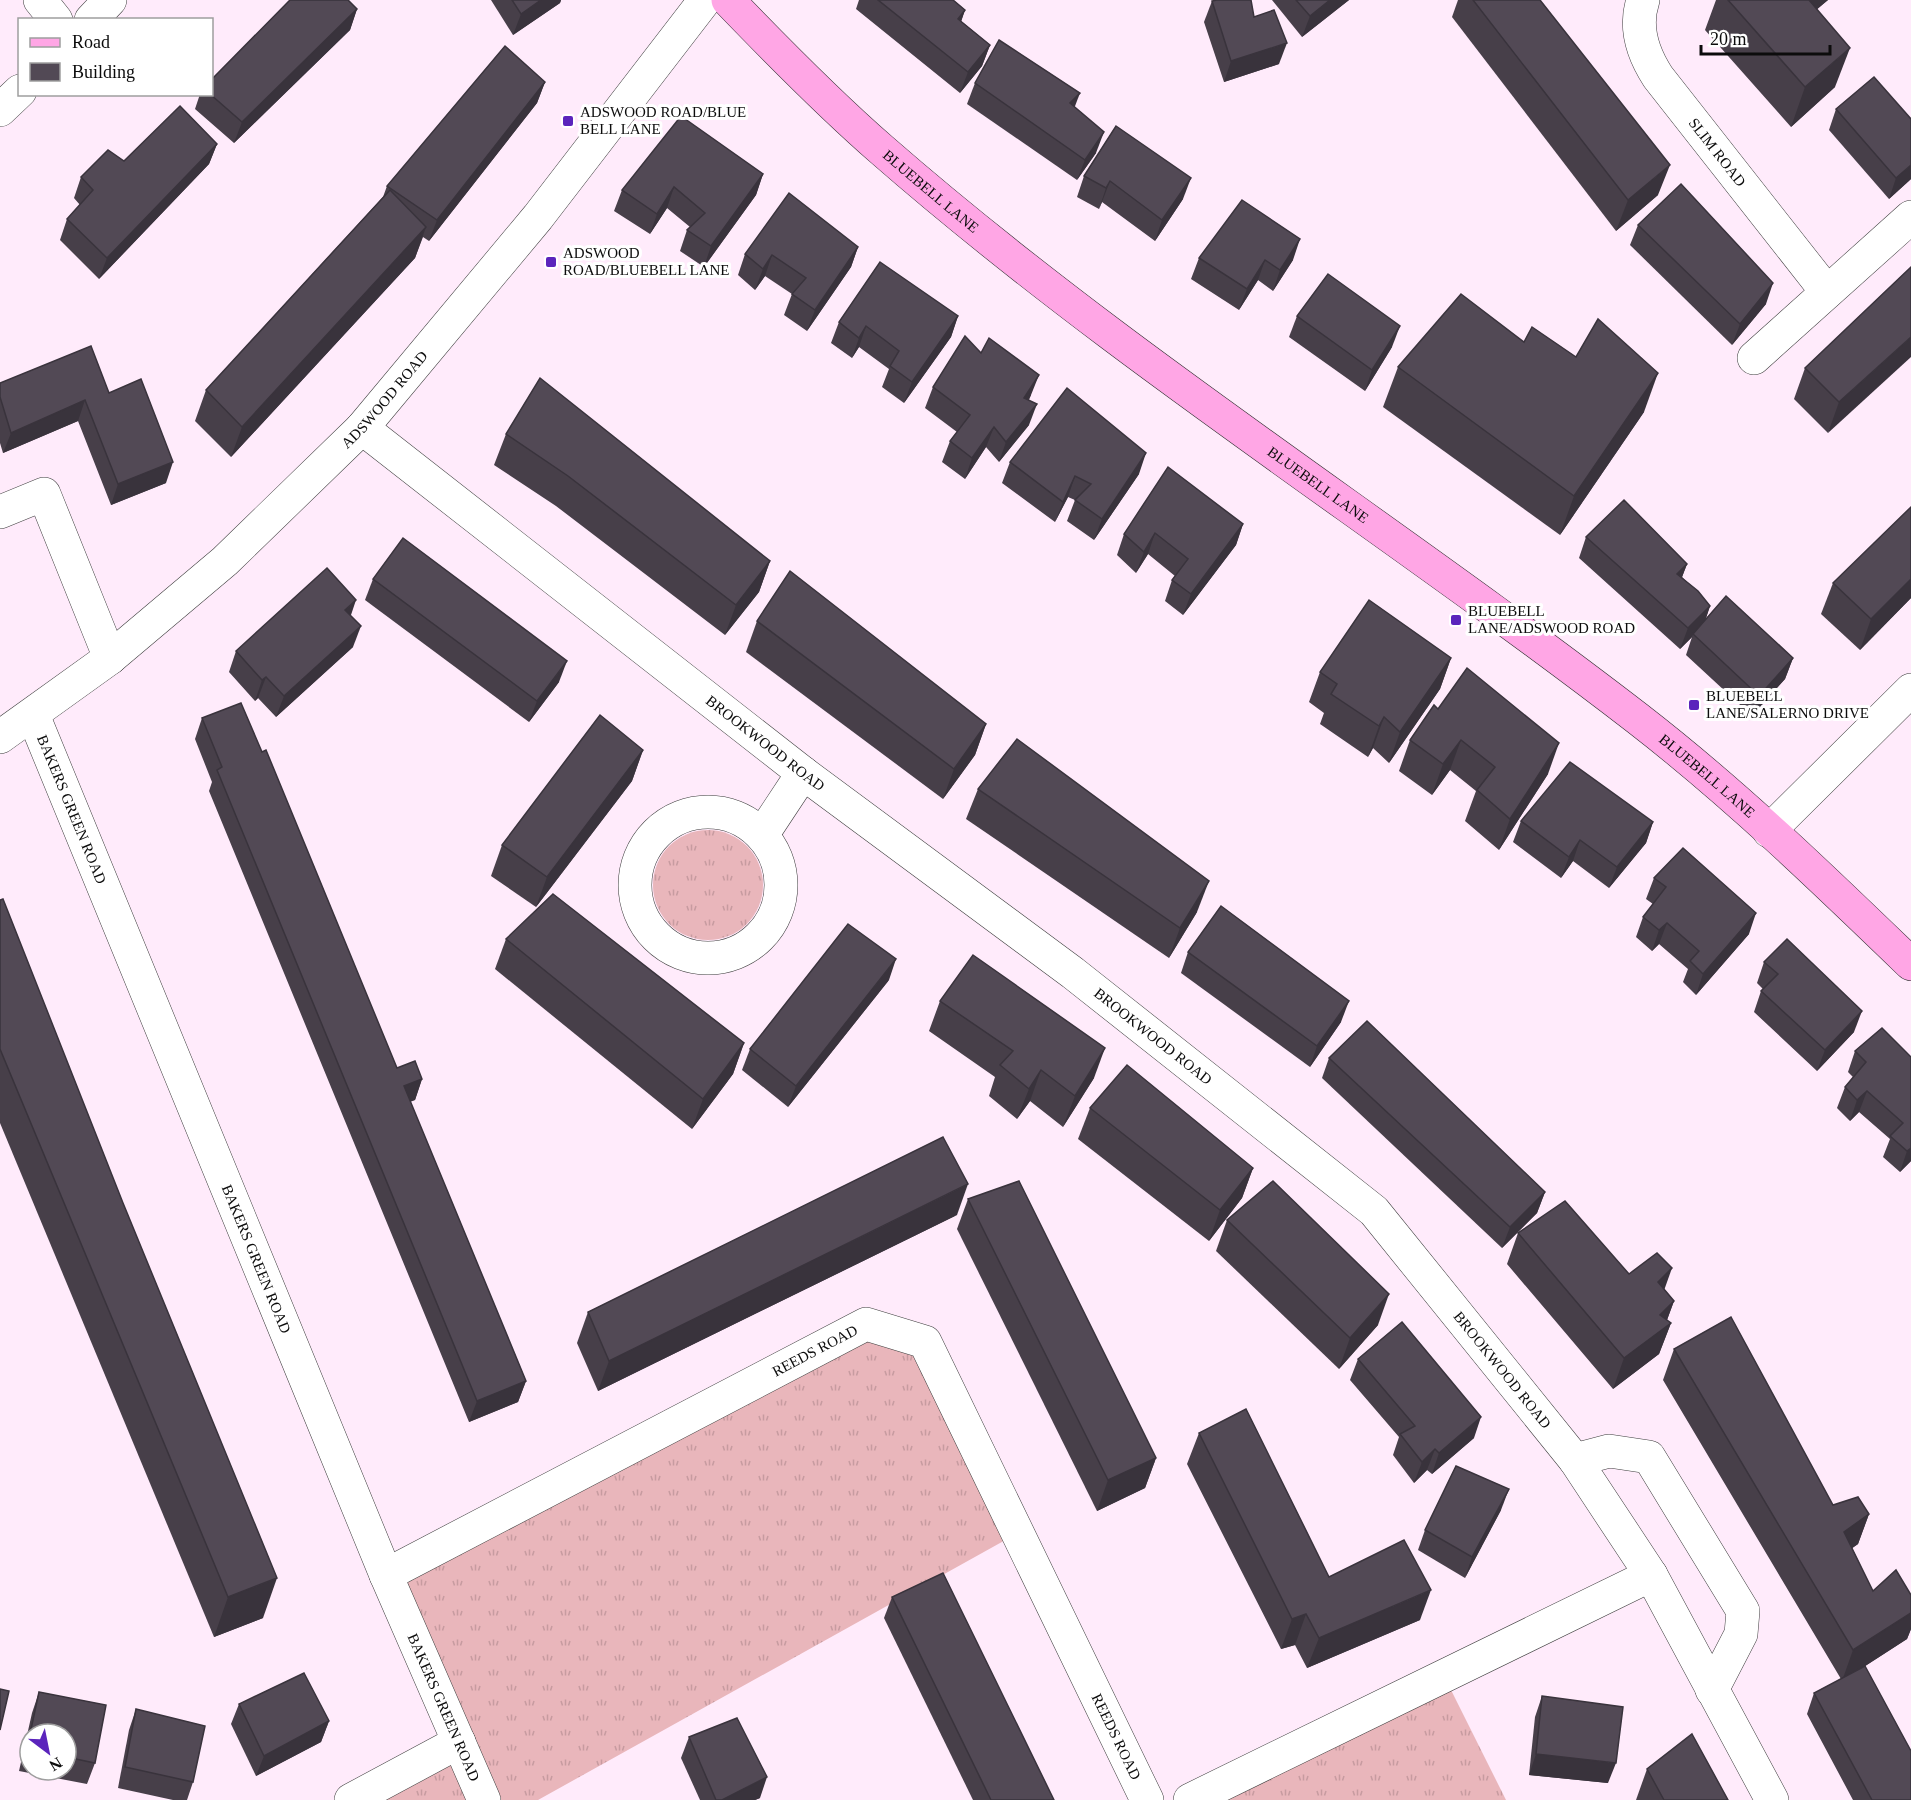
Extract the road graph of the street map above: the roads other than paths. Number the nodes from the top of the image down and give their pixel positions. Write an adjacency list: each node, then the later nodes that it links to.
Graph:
1 (40, 0): 6 (street)
2 (110, 0): 7 (street)
3 (705, 0): 13 (street, ADSWOOD ROAD)
4 (728, 0): 20 (street, BLUEBELL LANE)
5 (1643, 0): 11 (street, SLIM ROAD)
6 (54, 18)
7 (93, 18)
8 (18, 93): 9 (street)
9 (0, 110)
10 (1911, 217): 11 (street)
11 (1827, 292): 12 (street)
12 (1754, 358)
13 (362, 428): 15 (street, ADSWOOD ROAD); 19 (street, BROOKWOOD ROAD)
14 (0, 512): 15 (street)
15 (110, 658): 17 (street, ADSWOOD ROAD)
16 (1911, 690): 20 (street)
17 (33, 715): 18 (street, ADSWOOD ROAD); 24 (street, BAKERS GREEN ROAD)
18 (0, 736)
19 (803, 773): 21 (street); 23 (street, BROOKWOOD ROAD)
20 (1769, 831): 22 (street, BLUEBELL LANE)
21 (762, 835): 21 (street)
22 (1911, 964)
23 (1575, 1460): 25 (street, BROOKWOOD ROAD); 26 (street)
24 (386, 1575): 27 (street, BAKERS GREEN ROAD); 30 (street, REEDS ROAD)
25 (1651, 1575): 26 (street, BROOKWOOD ROAD); 31 (street)
26 (1712, 1689): 32 (street, BROOKWOOD ROAD)
27 (459, 1742): 28 (street); 29 (street, BAKERS GREEN ROAD)
28 (351, 1800)
29 (484, 1800)
30 (1147, 1800)
31 (1190, 1800)
32 (1772, 1800)

